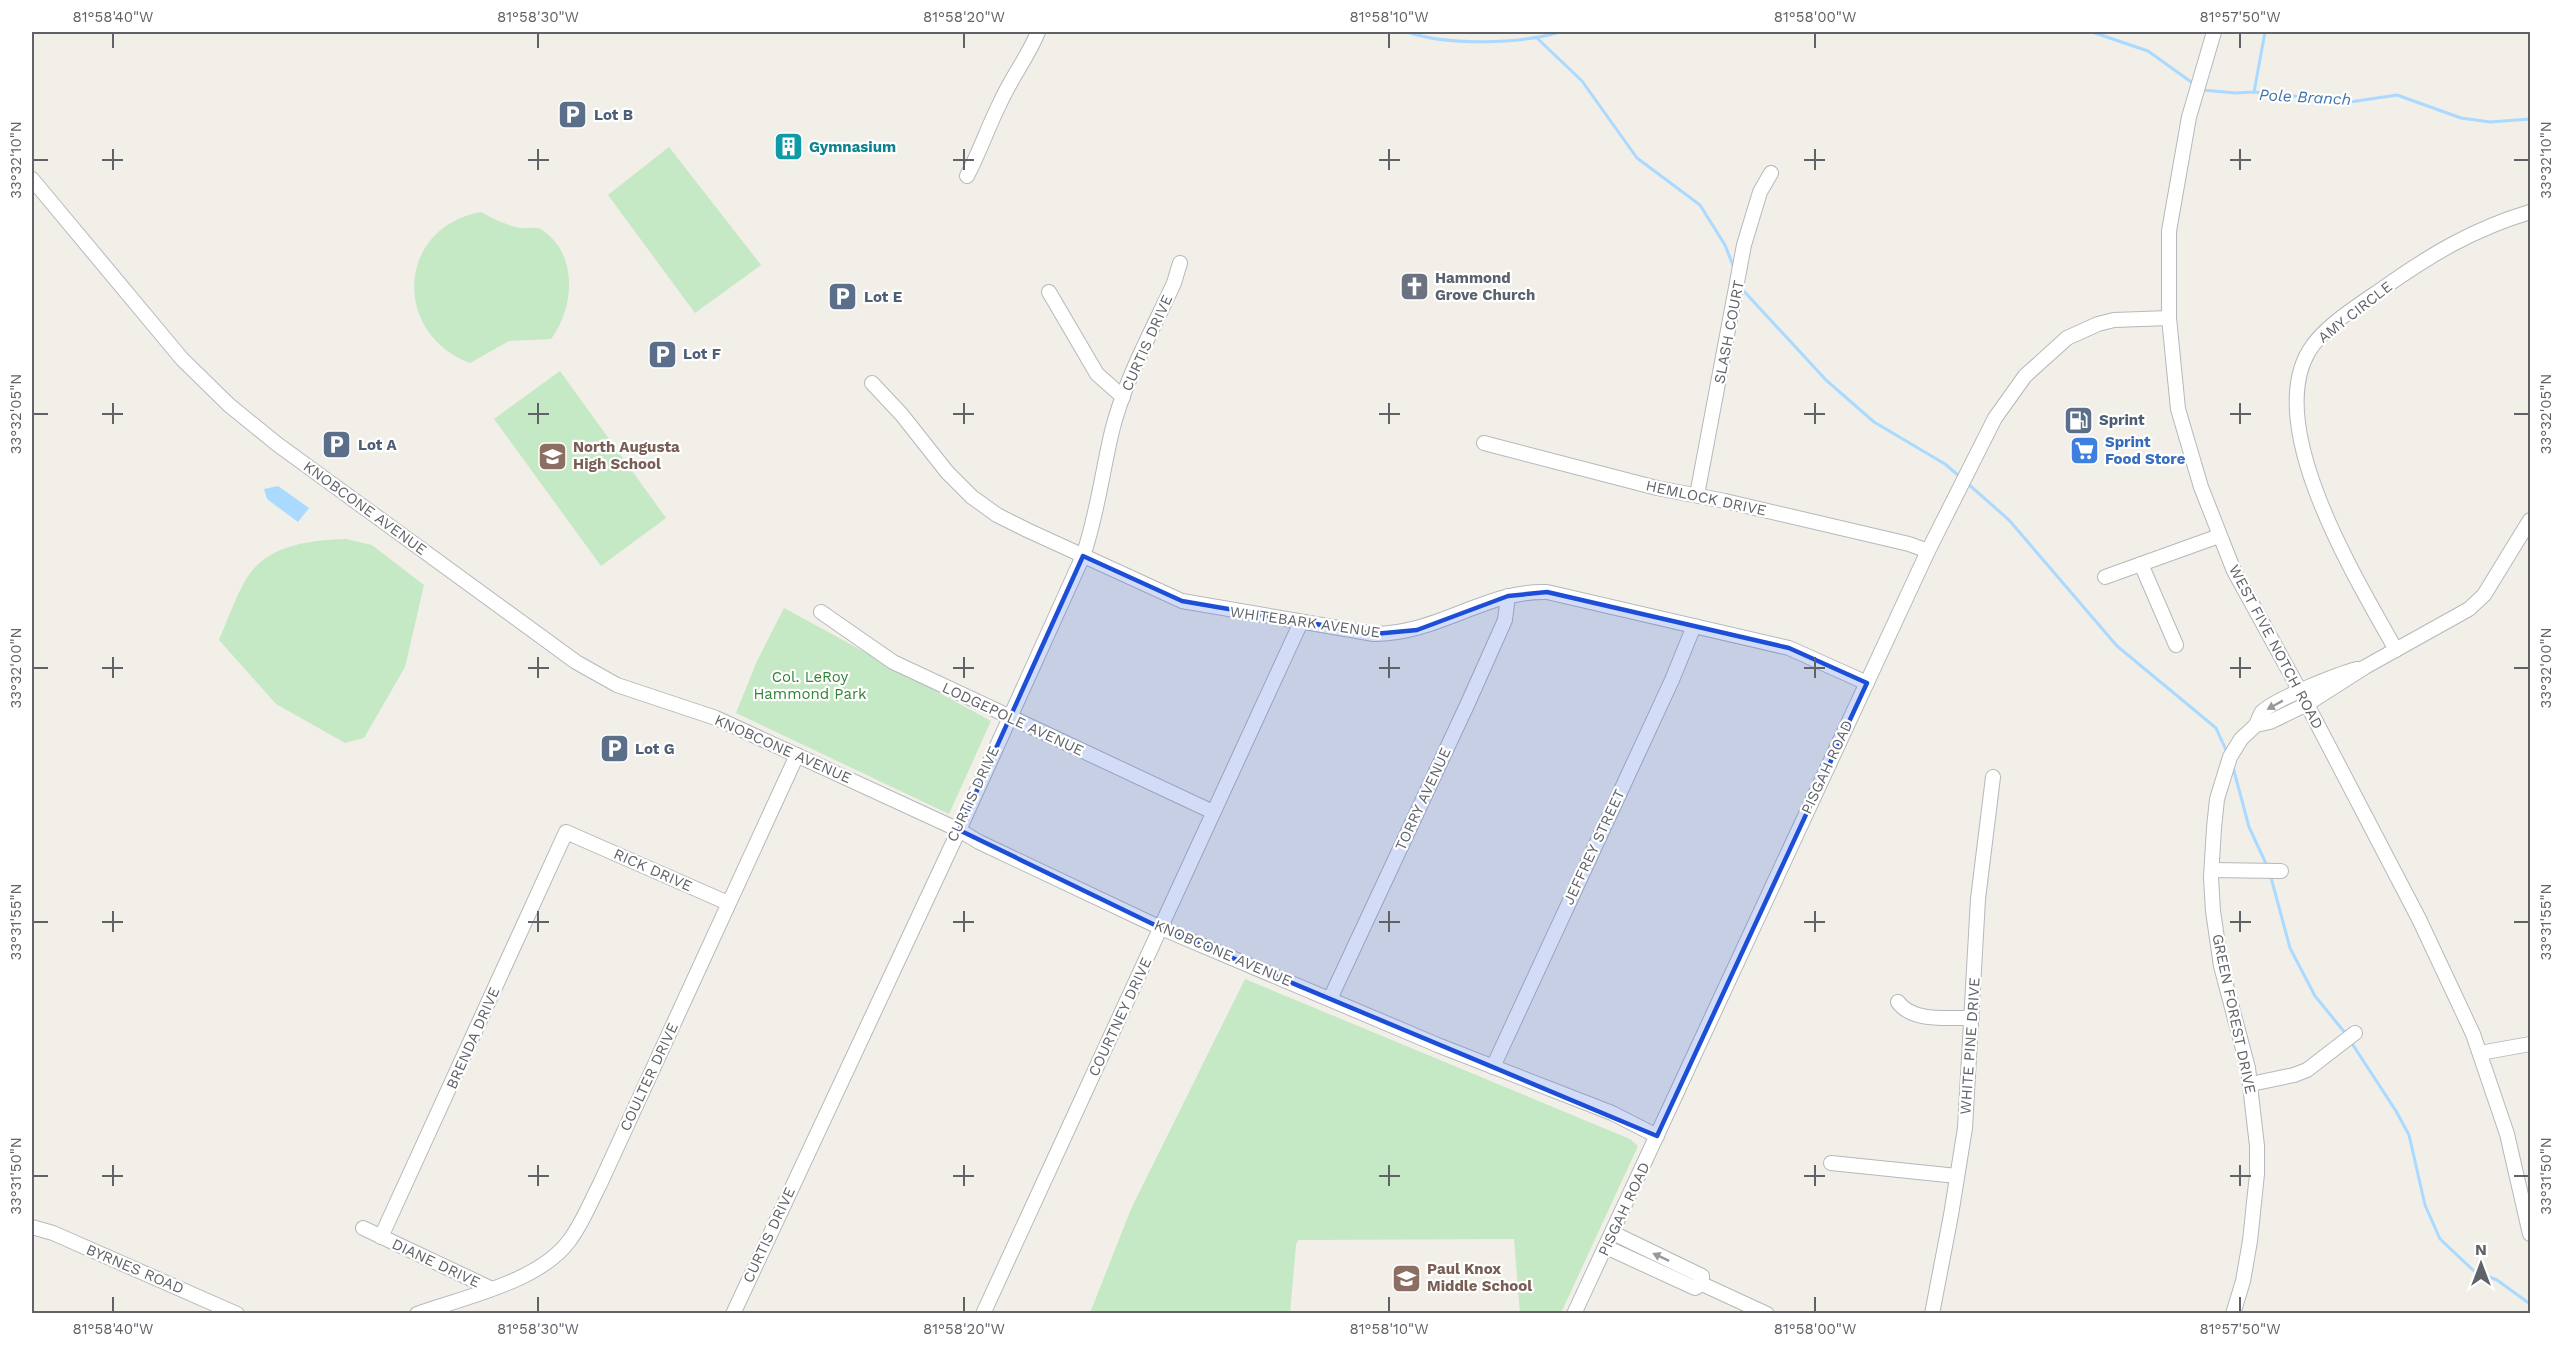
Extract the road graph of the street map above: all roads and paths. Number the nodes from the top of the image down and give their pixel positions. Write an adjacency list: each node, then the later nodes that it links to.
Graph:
1 (1038, 32): 4 (street)
2 (2214, 32): 9 (street, WEST FIVE NOTCH ROAD)
3 (1771, 173): 13 (street, SLASH COURT)
4 (967, 176)
5 (32, 179): 29 (street, KNOBCONE AVENUE)
6 (2530, 212): 25 (street, AMY CIRCLE)
7 (1180, 263): 11 (street, CURTIS DRIVE)
8 (1049, 292): 11 (street)
9 (2169, 318): 15 (street, WEST FIVE NOTCH ROAD); 16 (street, PISGAH ROAD)
10 (872, 383): 17 (street, WHITEBARK AVENUE)
11 (1123, 397): 17 (street, CURTIS DRIVE)
12 (1484, 443): 13 (street, HEMLOCK DRIVE)
13 (1697, 495): 16 (street, HEMLOCK DRIVE)
14 (2530, 520): 25 (street, GREEN FOREST DRIVE)
15 (2219, 536): 18 (street); 27 (street, WEST FIVE NOTCH ROAD)
16 (1928, 551): 26 (street, PISGAH ROAD)
17 (1083, 556): 22 (street, WHITEBARK AVENUE); 28 (street, CURTIS DRIVE)
18 (2141, 564): 19 (street); 24 (street)
19 (2104, 577)
20 (1508, 596): 22 (street, WHITEBARK AVENUE); 23 (street, WHITEBARK AVENUE); 38 (street, TORRY AVENUE)
21 (821, 612): 28 (street, LODGEPOLE AVENUE)
22 (1301, 622): 31 (street, COURTNEY DRIVE)
23 (1694, 626): 26 (street, WHITEBARK AVENUE); 44 (street, JEFFREY STREET)
24 (2176, 645)
25 (2396, 650): 27 (street, GREEN FOREST DRIVE)
26 (1867, 683): 46 (street, PISGAH ROAD)
27 (2303, 698): 34 (street, GREEN FOREST DRIVE); 43 (street, WEST FIVE NOTCH ROAD)
28 (1010, 717): 31 (street, LODGEPOLE AVENUE); 32 (street, CURTIS DRIVE)
29 (797, 755): 32 (street, KNOBCONE AVENUE); 36 (street, COULTER DRIVE)
30 (1993, 777): 40 (street, WHITE PINE DRIVE)
31 (1213, 812): 37 (street, COURTNEY DRIVE)
32 (958, 830): 37 (street, KNOBCONE AVENUE); 59 (street, CURTIS DRIVE)
33 (578, 836): 36 (street, RICK DRIVE); 53 (street, BRENDA DRIVE)
34 (2212, 870): 35 (street); 45 (street, GREEN FOREST DRIVE)
35 (2282, 871)
36 (728, 903): 56 (street, COULTER DRIVE)
37 (1161, 927): 38 (street, KNOBCONE AVENUE); 60 (street, COURTNEY DRIVE)
38 (1330, 999): 44 (street, KNOBCONE AVENUE)
39 (1898, 1002): 40 (street)
40 (1972, 1018): 48 (street, WHITE PINE DRIVE)
41 (2355, 1033): 45 (street)
42 (2530, 1044): 43 (street)
43 (2480, 1053): 52 (street, WEST FIVE NOTCH ROAD)
44 (1493, 1067): 46 (street, KNOBCONE AVENUE)
45 (2251, 1084): 64 (street, GREEN FOREST DRIVE)
46 (1657, 1136): 51 (street, PISGAH ROAD)
47 (1831, 1163): 48 (street)
48 (1957, 1176): 63 (street, WHITE PINE DRIVE)
49 (32, 1227): 57 (street, BYRNES ROAD)
50 (363, 1228): 53 (street)
51 (1613, 1233): 54 (street, PISGAH ROAD); 55 (street, one-way to 51)
52 (2530, 1234)
53 (381, 1237): 56 (street, DIANE DRIVE)
54 (1606, 1247): 55 (street); 61 (street, PISGAH ROAD)
55 (1702, 1284): 62 (street)
56 (490, 1288): 58 (street, COULTER DRIVE)
57 (237, 1314)
58 (417, 1314)
59 (733, 1314)
60 (983, 1314)
61 (1574, 1314)
62 (1767, 1314)
63 (1932, 1314)
64 (2234, 1314)

